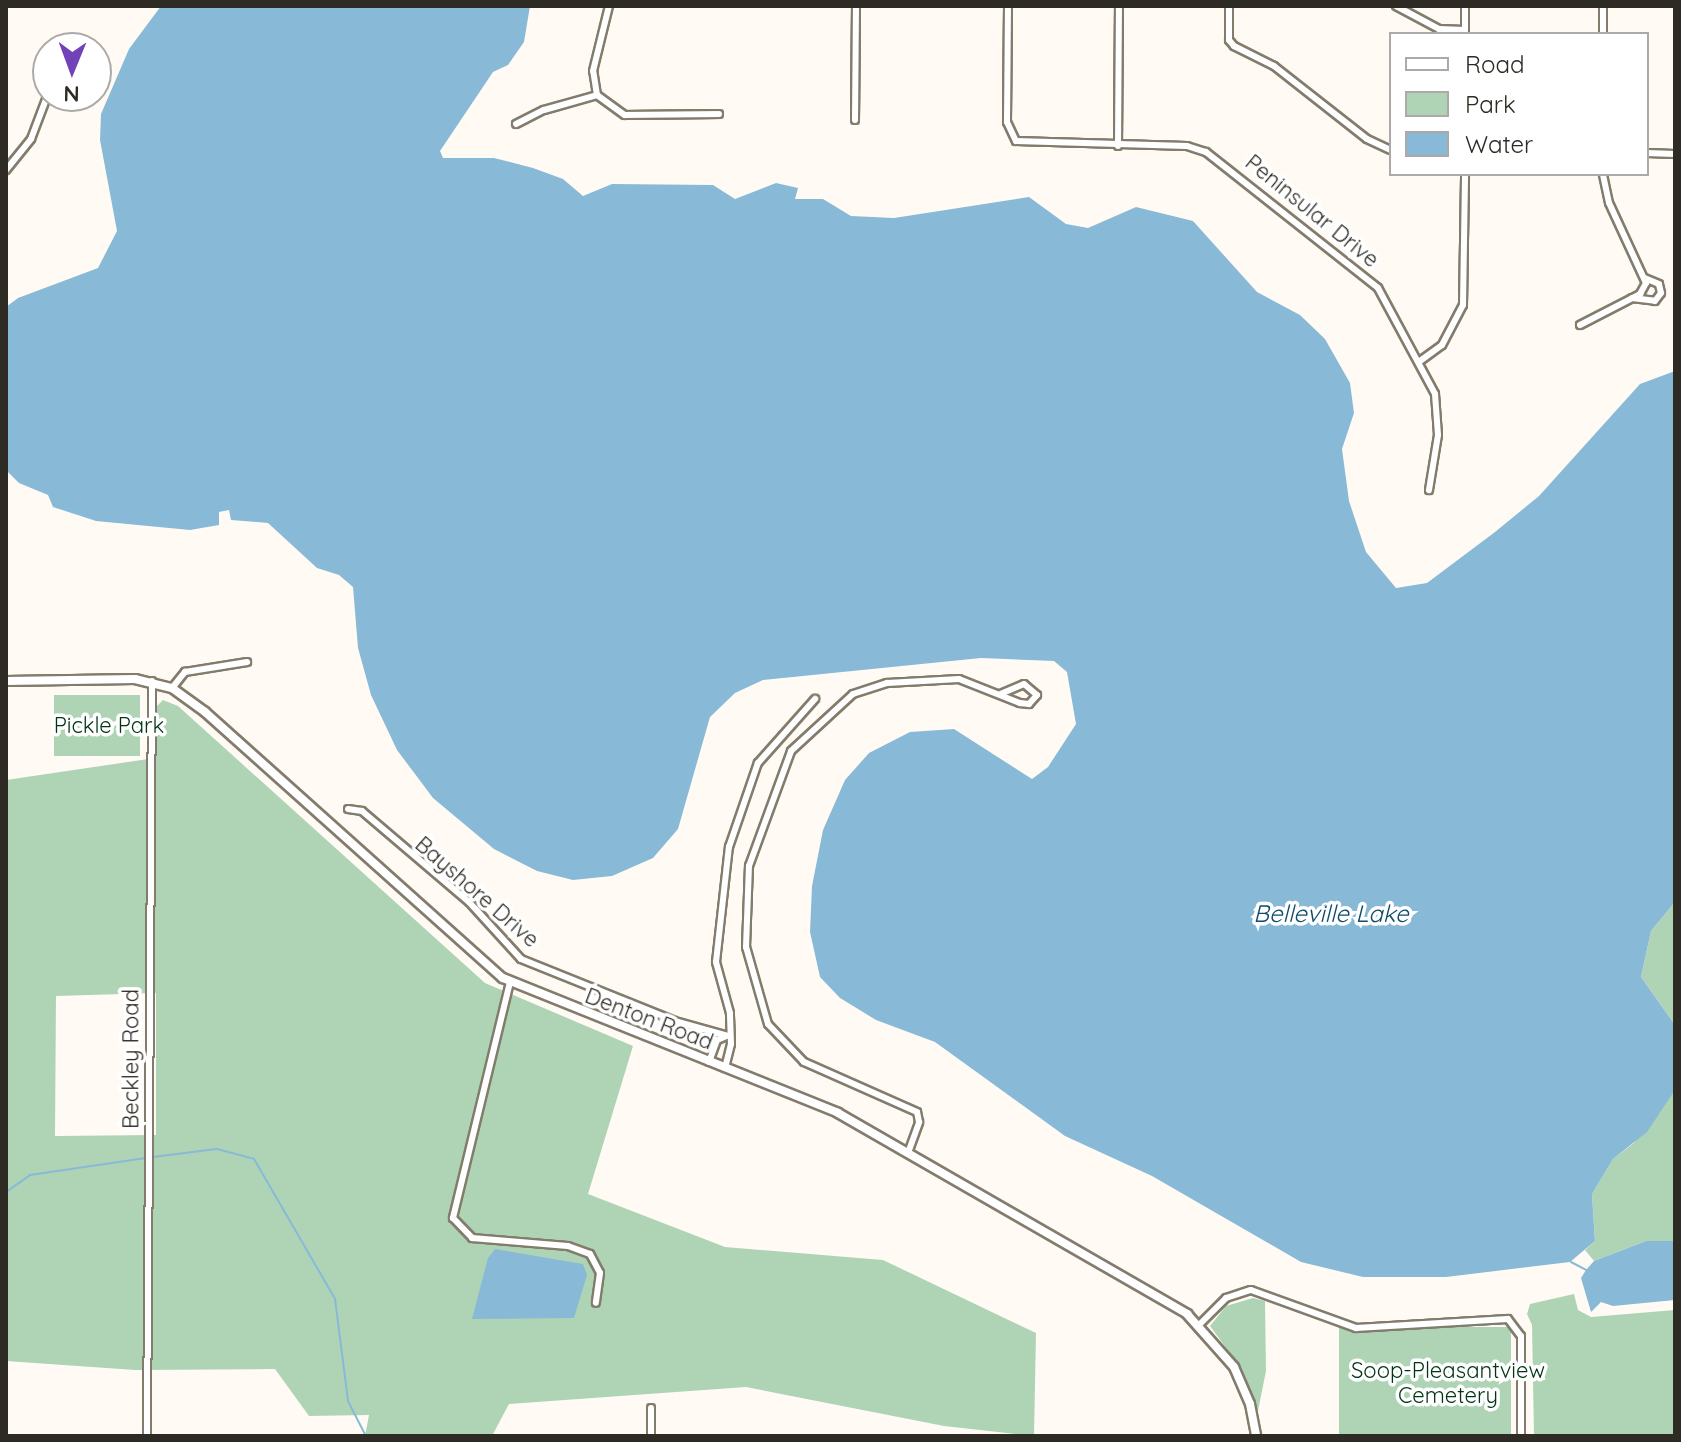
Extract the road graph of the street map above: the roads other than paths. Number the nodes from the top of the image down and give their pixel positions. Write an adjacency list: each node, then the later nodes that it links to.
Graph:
1 (609, 6): 11 (street)
2 (856, 6): 14 (street)
3 (1008, 6): 16 (street, Peninsular Drive)
4 (1119, 6): 16 (street)
5 (1229, 6): 17 (street)
6 (1396, 6): 9 (street)
7 (1465, 6): 9 (street)
8 (1603, 6): 10 (street)
9 (1465, 32)
10 (1603, 32)
11 (597, 95): 13 (street); 15 (street)
12 (41, 112): 20 (street)
13 (719, 114)
14 (855, 120)
15 (516, 124)
16 (1118, 146): 26 (street, Peninsular Drive)
17 (1389, 149)
18 (1649, 153): 19 (street)
19 (1675, 154)
20 (6, 170)
21 (1465, 176): 26 (street)
22 (1604, 176): 23 (street)
23 (1645, 278): 24 (street); 24 (street)
24 (1632, 298): 25 (street)
25 (1580, 325)
26 (1420, 361): 27 (street, Peninsular Drive)
27 (1429, 490)
28 (247, 662): 31 (street)
29 (6, 681): 30 (street, Denton Road)
30 (152, 681): 31 (street, Denton Road); 43 (street, Beckley Road)
31 (172, 688): 35 (street, Denton Road)
32 (1001, 694): 32 (street); 39 (street)
33 (815, 699): 36 (street)
34 (348, 809): 36 (street, Bayshore Drive)
35 (510, 982): 37 (street, Denton Road); 40 (street)
36 (728, 1036): 37 (street); 38 (street)
37 (709, 1062): 38 (street, Denton Road)
38 (725, 1068): 39 (street, Denton Road)
39 (908, 1153): 41 (street, Denton Road)
40 (596, 1303)
41 (1200, 1324): 45 (street, Denton Road); 46 (street)
42 (651, 1408): 44 (street)
43 (147, 1436)
44 (651, 1436)
45 (1256, 1436)
46 (1521, 1436)

